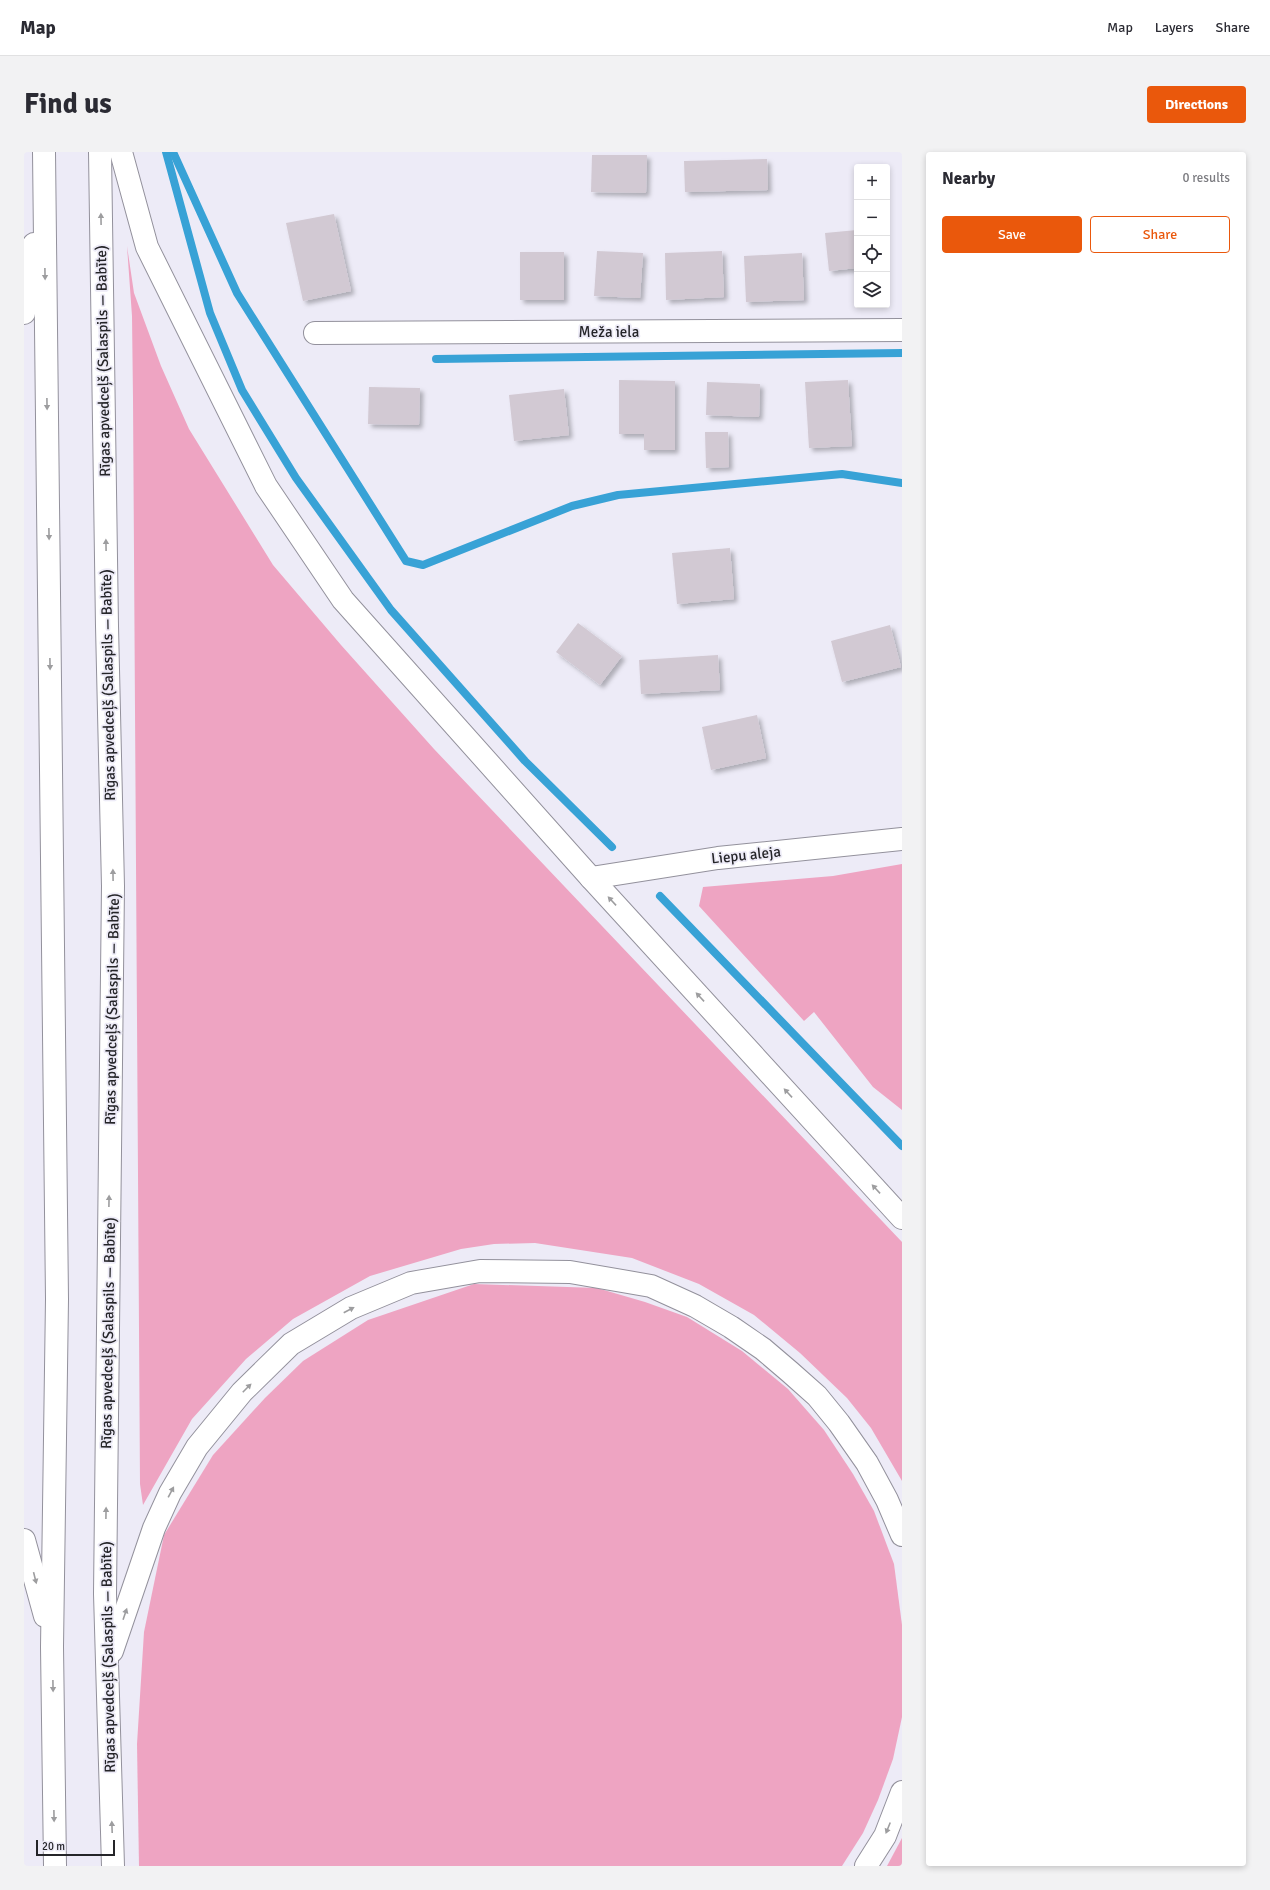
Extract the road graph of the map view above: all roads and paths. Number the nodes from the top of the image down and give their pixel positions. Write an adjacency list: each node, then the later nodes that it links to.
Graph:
1 (44, 152): 4 (main road)
2 (100, 152): 14 (main road, Rīgas apvedceļš (Salaspils — Babīte), one-way to 2)
3 (121, 152): 9 (main road)
4 (44, 179): 5 (main road); 13 (main road, one-way to 13)
5 (24, 313)
6 (902, 330): 7 (main road, Meža iela)
7 (315, 333)
8 (902, 839): 9 (main road, Liepu aleja)
9 (591, 878): 10 (main road, one-way to 9)
10 (902, 1218)
11 (902, 1535): 14 (main road, one-way to 11)
12 (24, 1540): 13 (main road, one-way to 13)
13 (52, 1647): 16 (main road, one-way to 16)
14 (107, 1664): 17 (main road, Rīgas apvedceļš (Salaspils — Babīte), one-way to 14)
15 (902, 1792): 18 (main road, one-way to 18)
16 (55, 1866)
17 (113, 1866)
18 (866, 1866)

